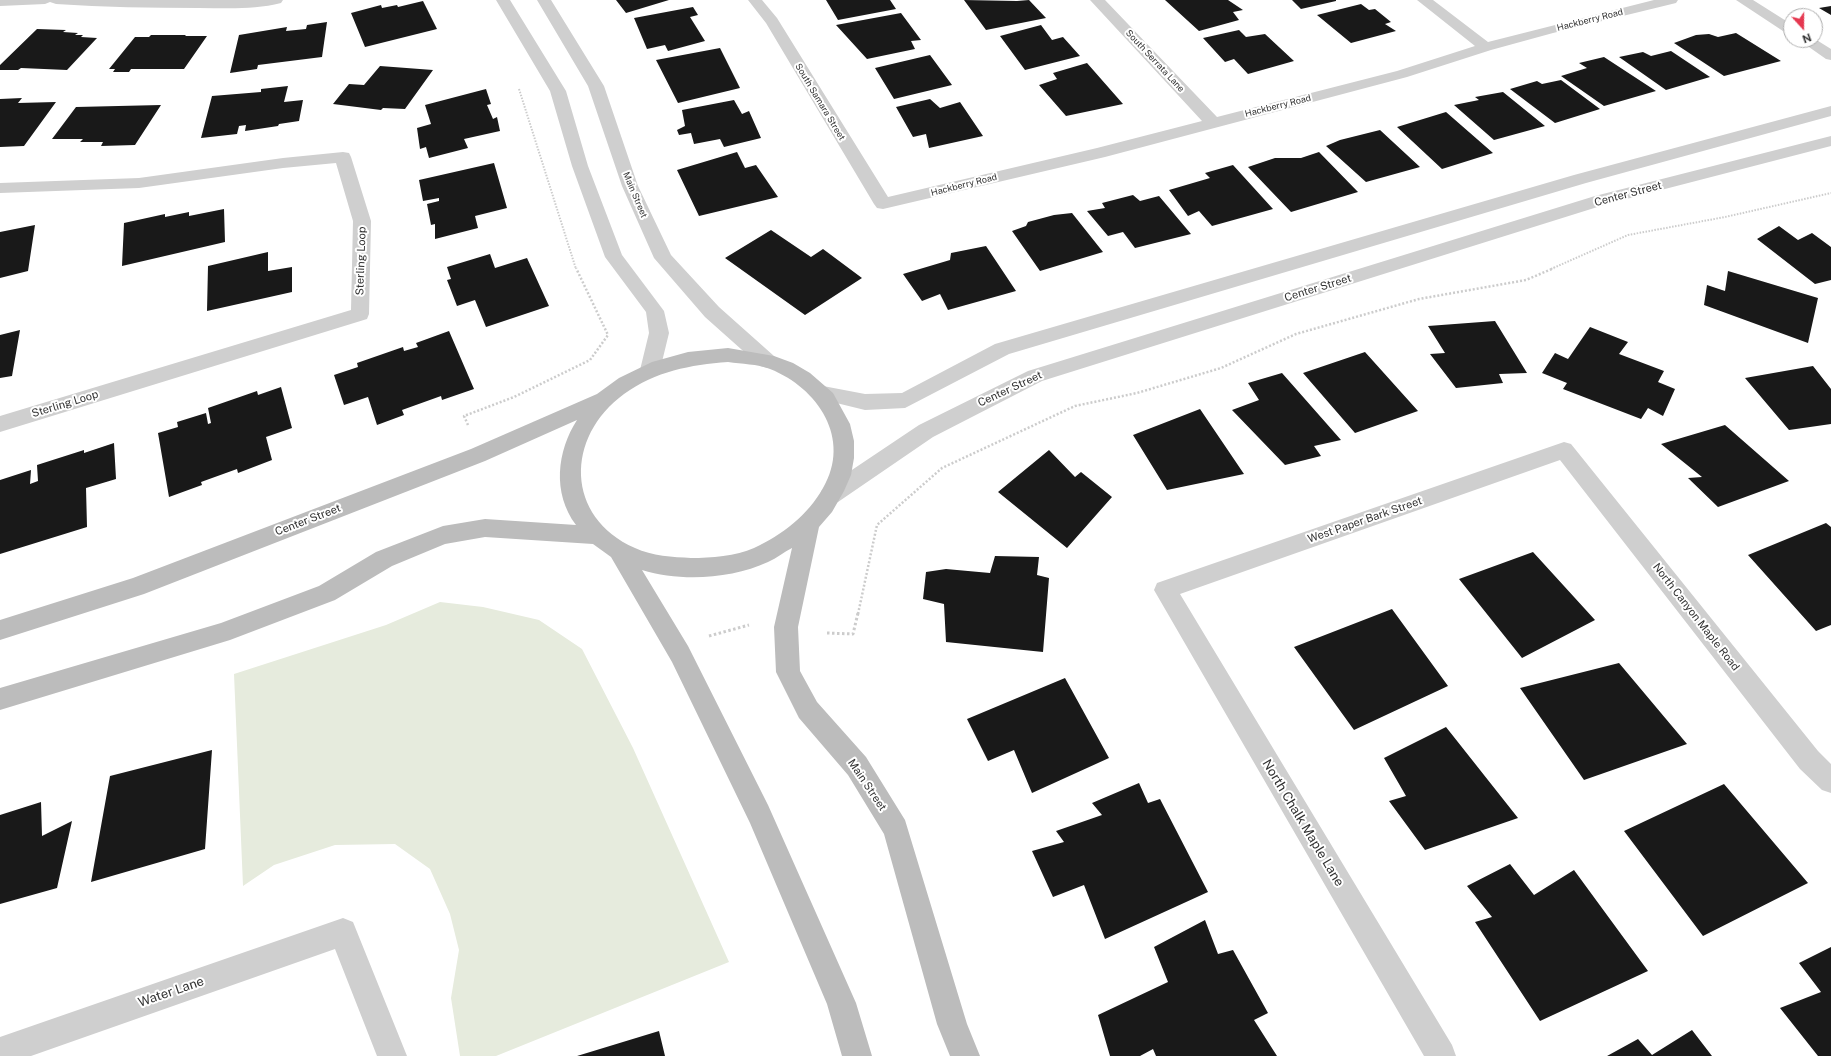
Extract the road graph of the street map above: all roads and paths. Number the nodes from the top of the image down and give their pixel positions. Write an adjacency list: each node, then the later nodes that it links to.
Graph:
1 (45, 0): 11 (street)
2 (56, 0): 3 (street)
3 (276, 0)
4 (503, 0): 24 (street)
5 (544, 0): 23 (street, Main Street)
6 (755, 0): 22 (street, South Samara Street)
7 (1097, 0): 18 (street, South Serrata Lane)
8 (1424, 0): 13 (street)
9 (1671, 0): 13 (street, Hackberry Road)
10 (1743, 0): 12 (street)
11 (3, 4)
12 (1783, 25)
13 (1486, 47): 18 (street, Hackberry Road)
14 (1818, 48): 15 (street)
15 (1831, 56)
16 (519, 88): 28 (path)
17 (1831, 111): 25 (street)
18 (1213, 123): 22 (street, Hackberry Road)
19 (1831, 141): 30 (street, Center Street)
20 (0, 188): 27 (street, Sterling Loop)
21 (1831, 192): 37 (path)
22 (883, 204)
23 (767, 361): 24 (main road); 25 (main road)
24 (650, 370): 26 (main road)
25 (823, 393): 30 (main road)
26 (610, 396): 32 (main road); 36 (main road, Center Street)
27 (0, 424)
28 (470, 430)
29 (1564, 450): 34 (street, West Paper Bark Street); 40 (street, North Canyon Maple Road)
30 (830, 496): 31 (main road)
31 (809, 523): 33 (main road); 44 (main road, Main Street)
32 (595, 535): 33 (main road); 39 (main road)
33 (620, 553): 43 (main road)
34 (1165, 590): 45 (street, North Chalk Maple Lane)
35 (750, 625): 38 (path)
36 (0, 630)
37 (827, 633)
38 (706, 637)
39 (0, 699)
40 (1831, 781)
41 (0, 1052): 42 (street, Water Lane)
42 (392, 1056)
43 (857, 1056)
44 (965, 1056)
45 (1441, 1056)

